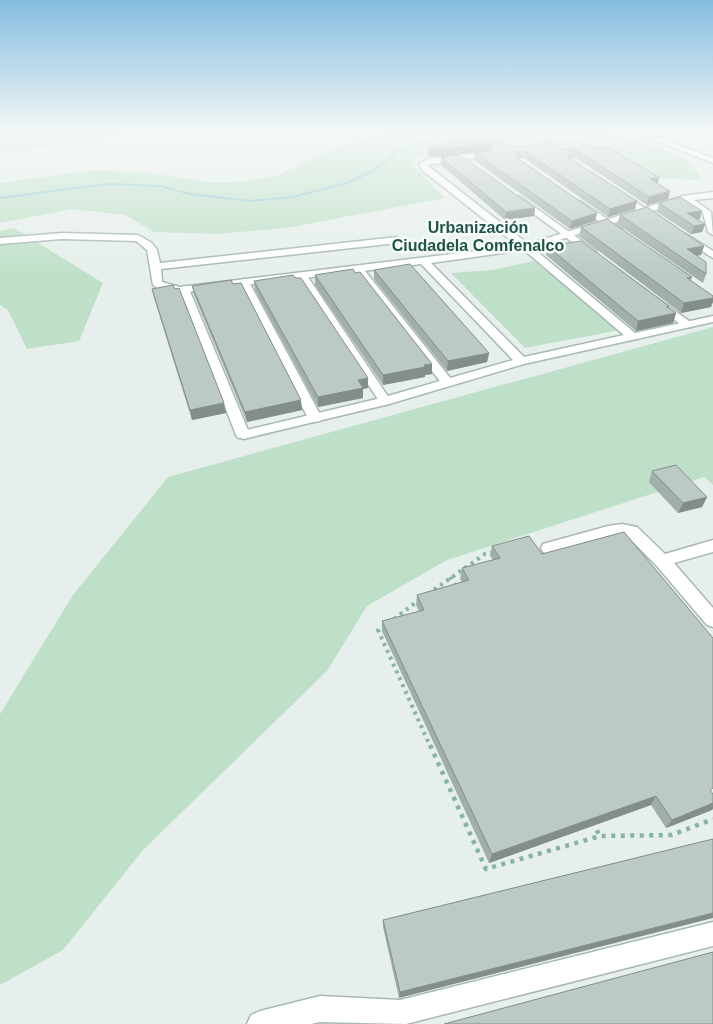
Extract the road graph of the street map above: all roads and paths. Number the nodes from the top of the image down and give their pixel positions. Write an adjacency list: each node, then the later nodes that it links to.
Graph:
1 (440, 179): 14 (street)
2 (612, 190): 7 (street)
3 (507, 191): 10 (street)
4 (713, 195): 5 (street)
5 (686, 198): 7 (street); 9 (street)
6 (575, 200): 8 (street)
7 (644, 211): 8 (street); 15 (street)
8 (607, 223): 10 (street); 11 (street)
9 (713, 232)
10 (569, 235): 14 (street); 16 (street)
11 (630, 239)
12 (397, 240): 18 (street)
13 (0, 241): 18 (street)
14 (526, 247): 17 (street); 26 (street)
15 (713, 255)
16 (601, 259)
17 (425, 262): 19 (street); 27 (street)
18 (155, 267): 22 (street)
19 (358, 270): 20 (street); 28 (street)
20 (302, 276): 21 (street); 29 (street)
21 (244, 282): 22 (street); 30 (street)
22 (184, 289): 30 (street)
23 (649, 295): 25 (street)
24 (713, 319): 25 (street)
25 (688, 325): 26 (street)
26 (633, 337): 27 (street)
27 (521, 361): 28 (street)
28 (447, 382): 29 (street)
29 (386, 401): 30 (street)
30 (315, 418)
31 (713, 546): 34 (street)
32 (549, 548): 34 (street)
33 (503, 549): 35 (path)
34 (662, 561): 37 (street)
35 (450, 577): 36 (path); 40 (path)
36 (460, 594)
37 (713, 620)
38 (590, 818): 40 (path)
39 (713, 819): 40 (path)
40 (600, 836)
41 (713, 934): 42 (street)
42 (260, 1024)

